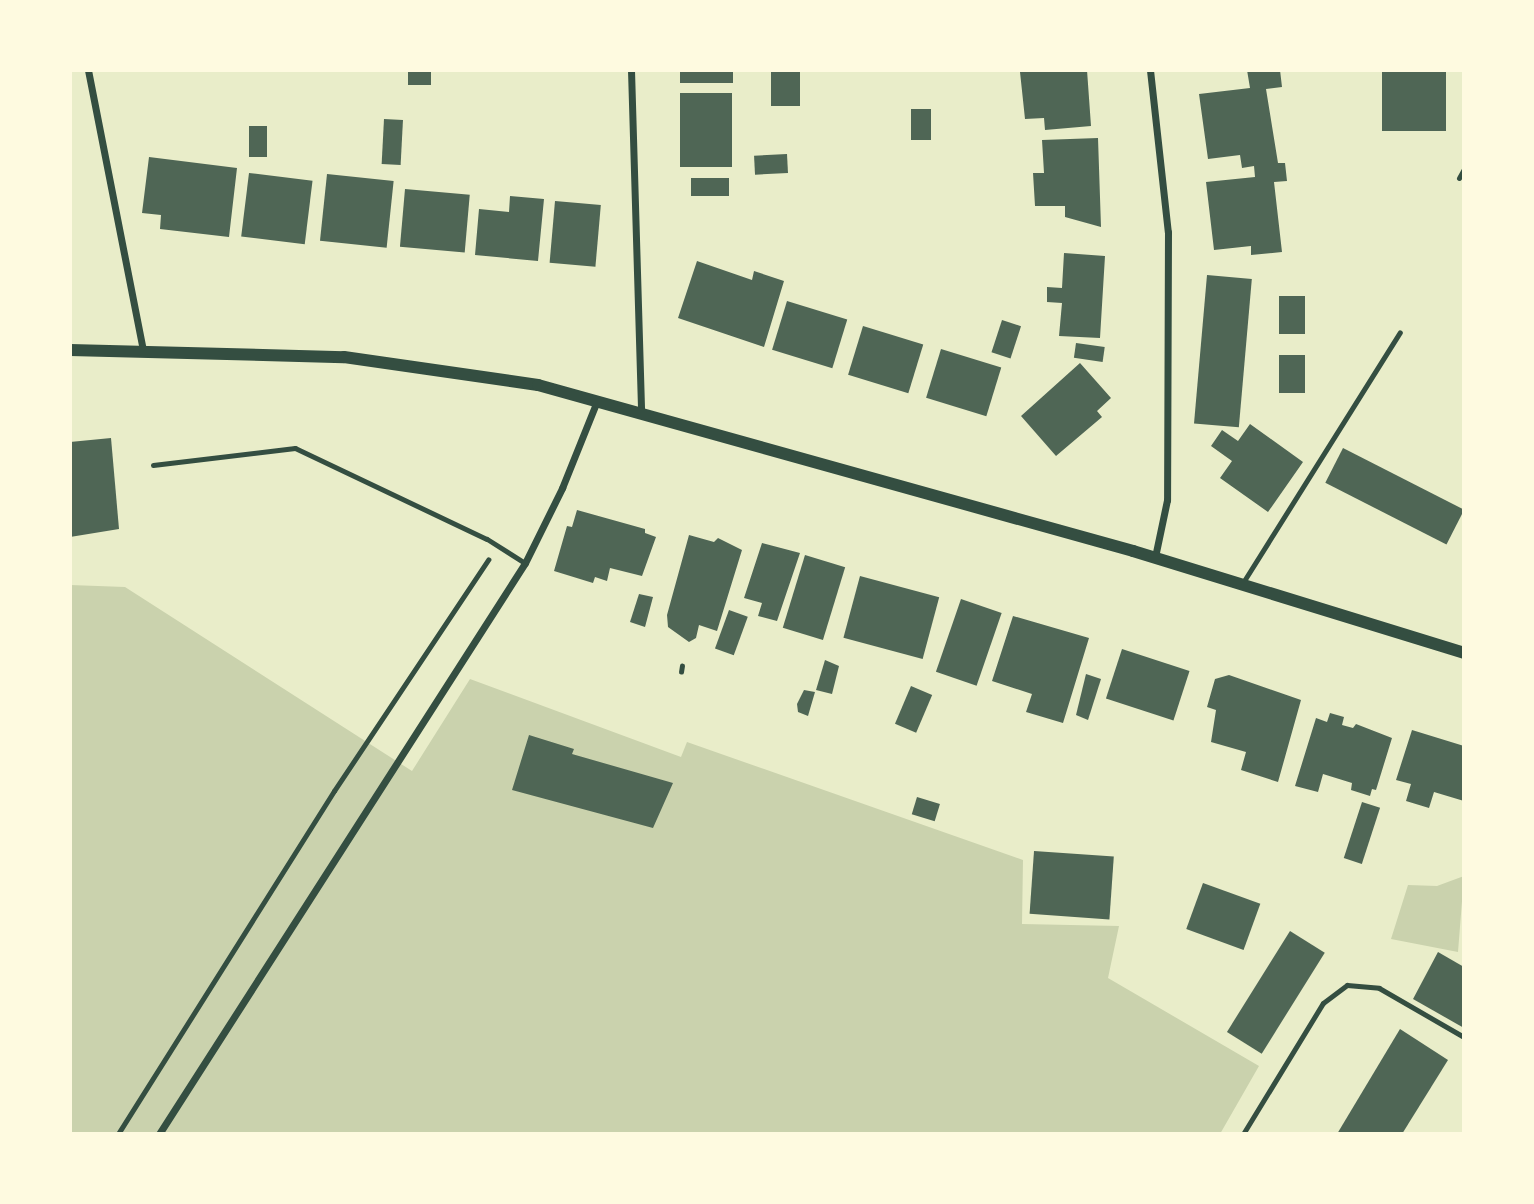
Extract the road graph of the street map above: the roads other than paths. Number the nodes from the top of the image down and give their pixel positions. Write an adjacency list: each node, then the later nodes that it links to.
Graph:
1 (88, 70): 8 (street)
2 (631, 70): 10 (street)
3 (1150, 70): 12 (street)
4 (1464, 169): 5 (lane)
5 (1460, 178)
6 (1400, 332): 14 (lane)
7 (70, 350): 8 (street)
8 (143, 350): 9 (street)
9 (597, 401): 10 (street); 13 (street)
10 (641, 414): 12 (street)
11 (153, 466): 13 (lane)
12 (1155, 557): 14 (street)
13 (525, 563): 17 (street)
14 (1242, 584): 15 (street)
15 (1464, 653)
16 (1464, 1037): 18 (lane)
17 (159, 1134)
18 (1243, 1134)

